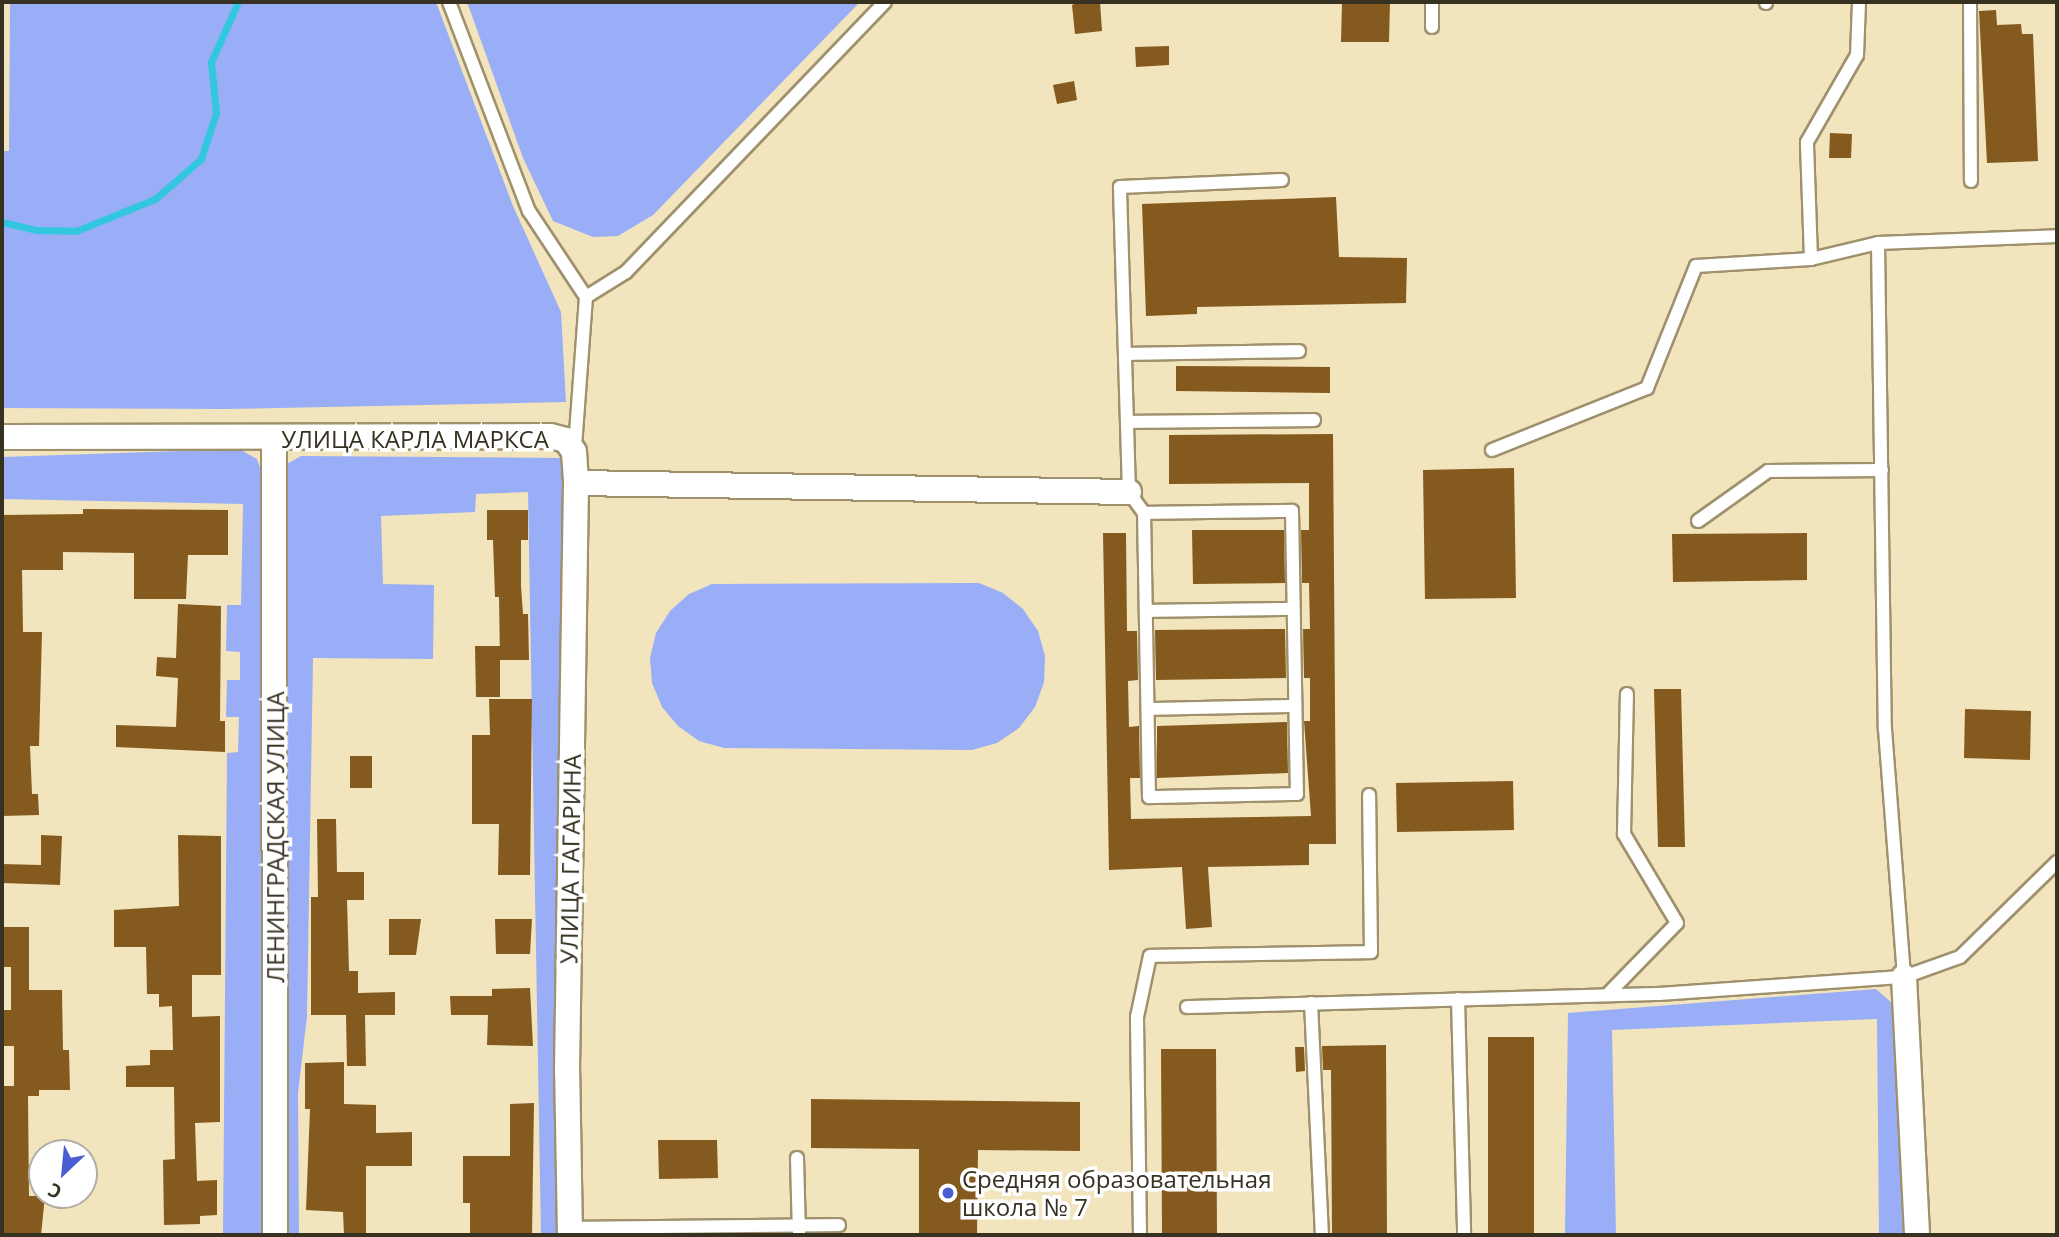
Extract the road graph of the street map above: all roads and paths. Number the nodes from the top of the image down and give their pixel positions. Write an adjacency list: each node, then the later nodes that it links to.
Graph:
1 (449, 2): 12 (lane)
2 (884, 2): 12 (lane)
3 (1432, 2): 6 (lane)
4 (1859, 2): 11 (lane)
5 (1970, 2): 8 (lane)
6 (1432, 27)
7 (1282, 180): 14 (lane)
8 (1970, 181)
9 (2057, 236): 10 (lane)
10 (1878, 243): 11 (lane); 21 (lane)
11 (1811, 259): 19 (lane)
12 (586, 297): 20 (lane)
13 (1299, 351): 14 (lane)
14 (1128, 354): 16 (lane)
15 (1314, 420): 16 (lane)
16 (1128, 422): 23 (lane)
17 (2, 437): 18 (street, УЛИЦА КАРЛА МАРКСА)
18 (274, 439): 20 (street, УЛИЦА КАРЛА МАРКСА); 42 (street, ЛЕНИНГРАДСКАЯ УЛИЦА)
19 (1492, 450)
20 (574, 452): 22 (street, УЛИЦА КАРЛА МАРКСА)
21 (1882, 470): 25 (lane); 33 (lane)
22 (576, 483): 23 (street); 41 (street, УЛИЦА ГАГАРИНА)
23 (1129, 492): 24 (lane)
24 (1144, 513): 26 (lane); 27 (lane)
25 (1698, 522)
26 (1293, 609): 27 (lane); 29 (lane)
27 (1146, 611): 30 (lane)
28 (1627, 694): 34 (lane)
29 (1295, 706): 30 (lane); 30 (lane)
30 (1148, 709)
31 (1369, 795): 43 (lane)
32 (2057, 862): 33 (lane)
33 (1904, 977): 34 (lane); 46 (street)
34 (1607, 995): 35 (lane)
35 (1458, 999): 36 (lane); 45 (lane)
36 (1311, 1003): 37 (lane); 44 (lane)
37 (1187, 1007)
38 (797, 1158): 40 (lane)
39 (839, 1225): 40 (lane)
40 (799, 1230): 41 (lane)
41 (570, 1232)
42 (275, 1235)
43 (1140, 1235)
44 (1322, 1235)
45 (1464, 1235)
46 (1917, 1235)

